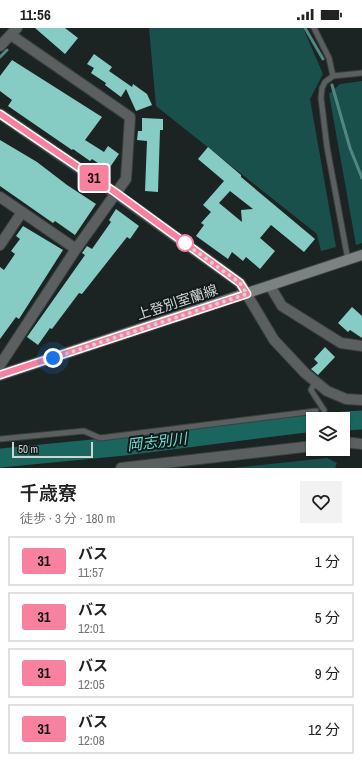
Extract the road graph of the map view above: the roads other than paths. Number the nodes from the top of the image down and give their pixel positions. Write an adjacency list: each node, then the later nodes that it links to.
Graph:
1 (314, 28): 5 (lane)
2 (14, 31): 3 (street); 7 (street)
3 (0, 46)
4 (362, 73): 5 (lane)
5 (333, 76): 13 (lane)
6 (0, 114): 7 (street)
7 (115, 192): 11 (street); 15 (street)
8 (0, 197): 9 (street)
9 (22, 212): 10 (street); 11 (street)
10 (0, 245)
11 (76, 249): 17 (street)
12 (362, 255): 13 (main road, 上登別室蘭線)
13 (348, 260): 14 (main road, 上登別室蘭線)
14 (270, 286): 15 (main road, 上登別室蘭線); 16 (street)
15 (247, 294): 18 (main road, 上登別室蘭線); 19 (street)
16 (362, 346)
17 (0, 365)
18 (0, 375)
19 (315, 382): 20 (street); 21 (lane)
20 (362, 400)
21 (324, 410)
22 (306, 413): 23 (lane)
23 (0, 439)
24 (350, 443): 25 (street)
25 (362, 444)
26 (306, 447): 27 (street)
27 (121, 468)

